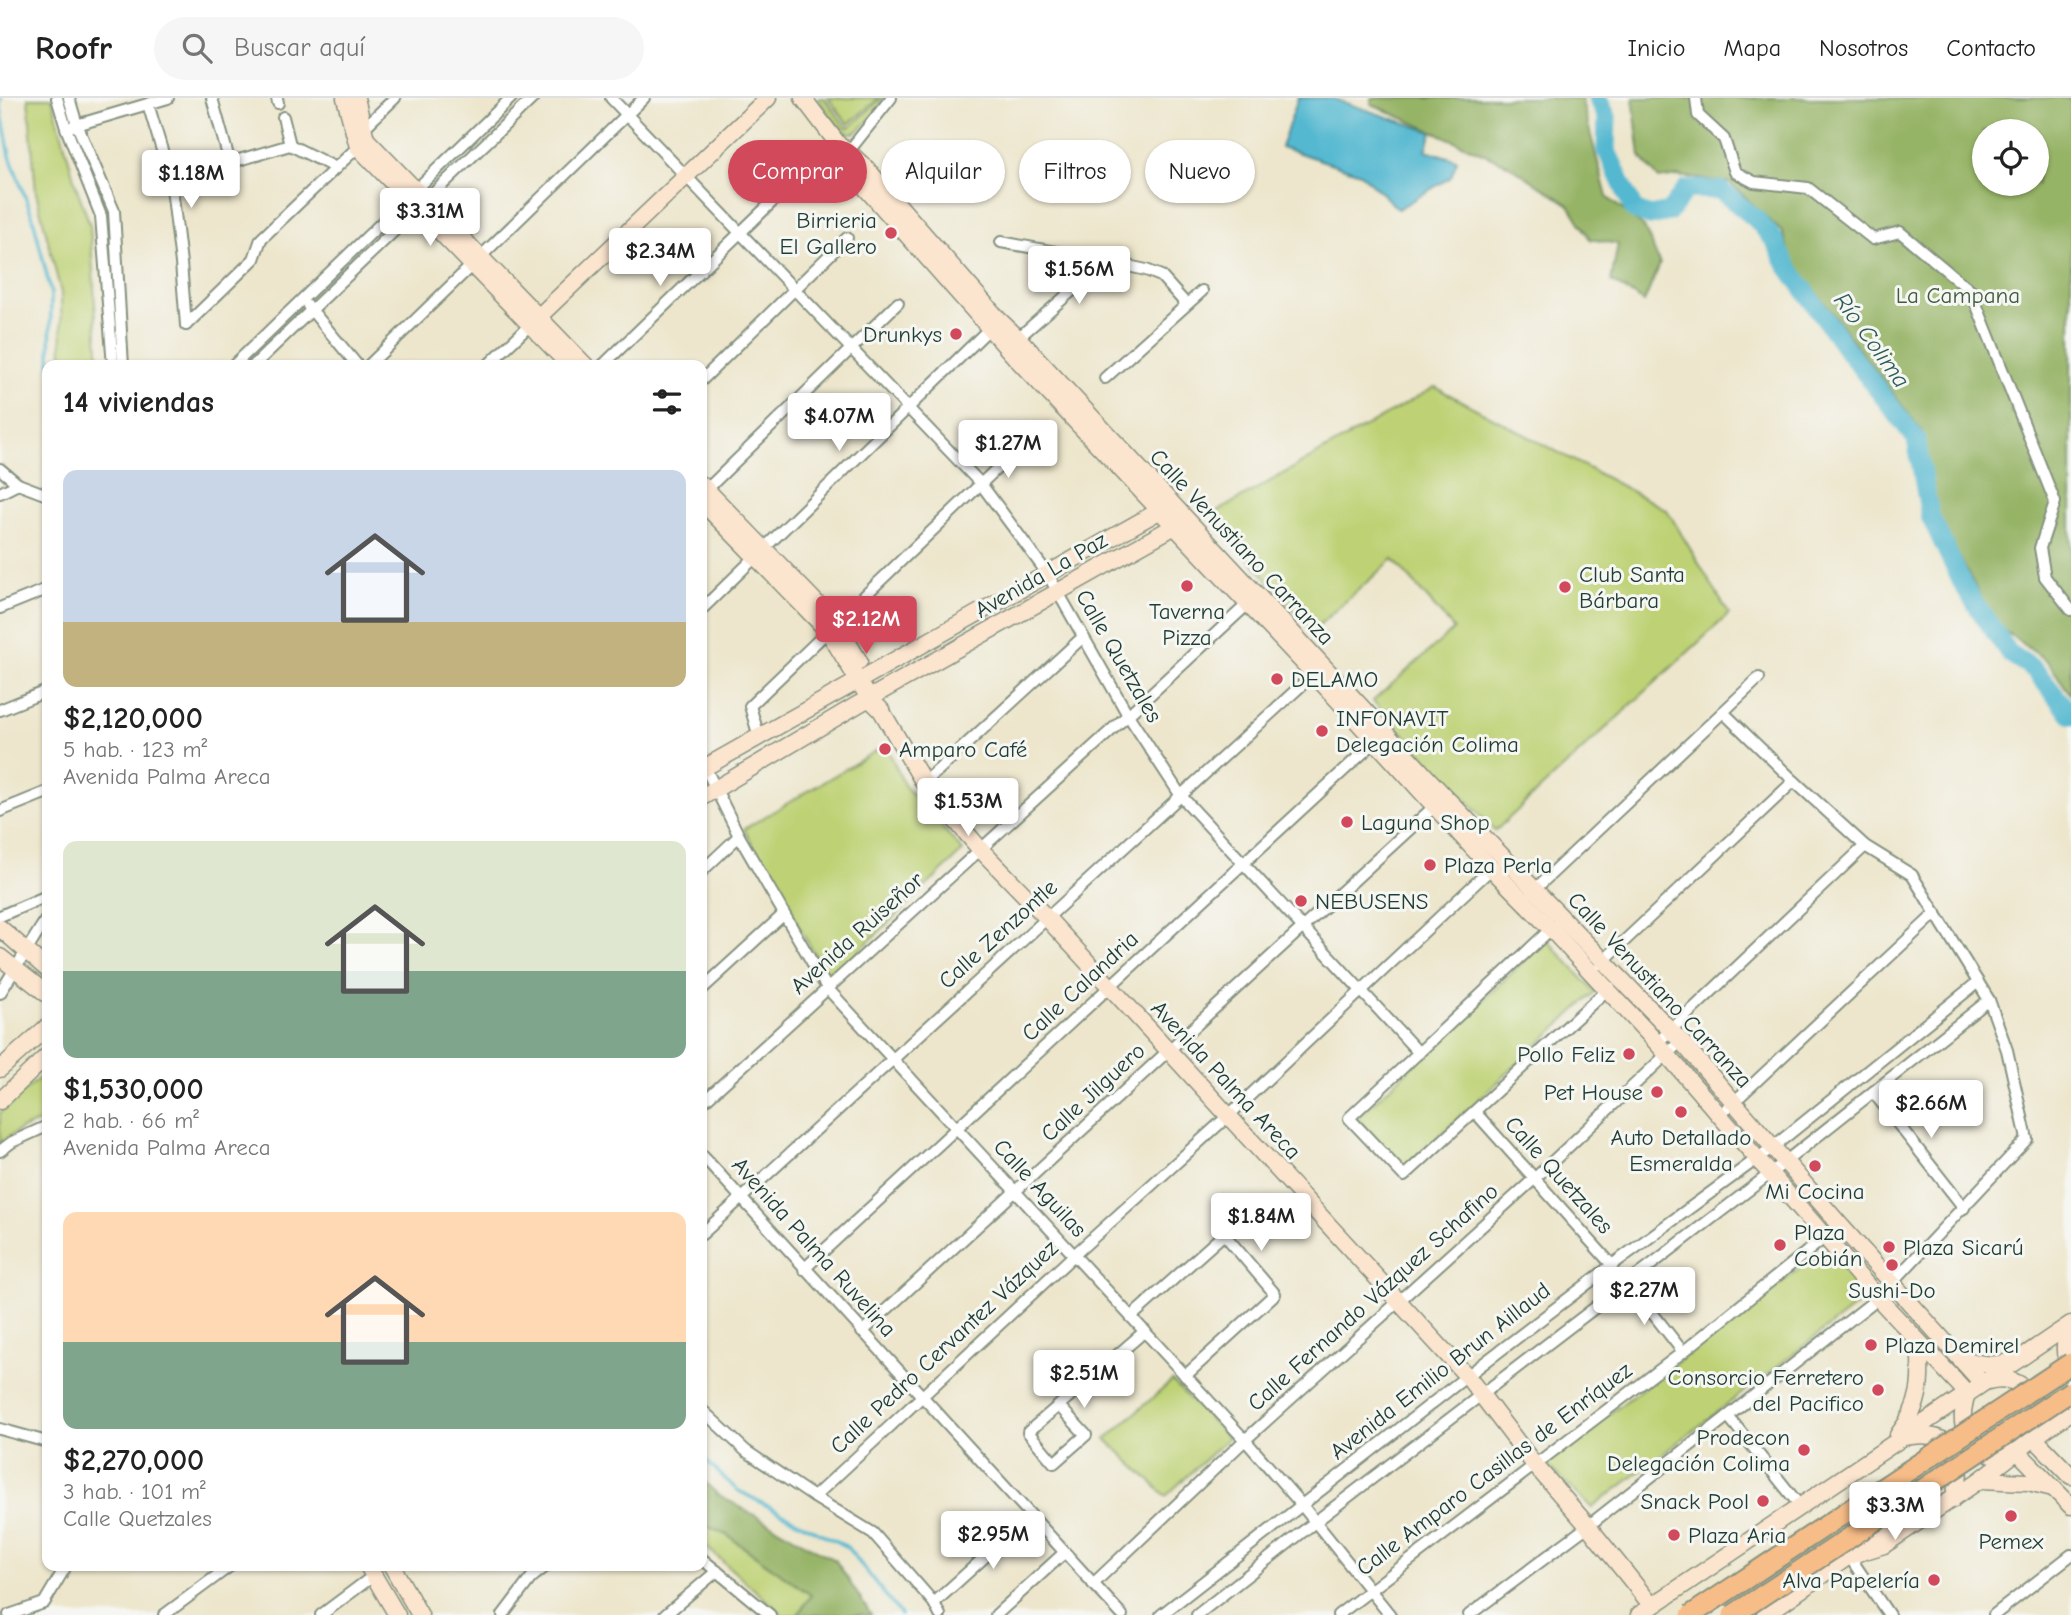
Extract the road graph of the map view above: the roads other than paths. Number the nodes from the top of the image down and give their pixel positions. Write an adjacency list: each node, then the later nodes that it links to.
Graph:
1 (57, 98): 20 (street)
2 (69, 98): 20 (street)
3 (168, 98): 17 (street)
4 (212, 98): 25 (street)
5 (345, 98): 21 (street)
6 (356, 98): 21 (street)
7 (395, 98): 21 (street)
8 (511, 98): 30 (street)
9 (533, 98): 30 (street)
10 (611, 98): 18 (street, Calle Quetzales)
11 (644, 98): 18 (street)
12 (768, 98): 27 (street)
13 (803, 98): 22 (street, Calle Venustiano Carranza)
14 (891, 98): 23 (street)
15 (1696, 98): 77 (street)
16 (134, 103): 17 (street); 20 (street)
17 (148, 104): 29 (street)
18 (627, 114): 27 (street, Calle Quetzales); 35 (street)
19 (282, 117): 24 (street)
20 (72, 127): 47 (street); 48 (street)
21 (363, 138): 26 (street); 30 (street)
22 (835, 140)
23 (854, 140)
24 (290, 145): 25 (street); 26 (street)
25 (230, 163): 29 (street)
26 (336, 168): 29 (street)
27 (686, 176): 32 (street, Calle Quetzales); 43 (street)
28 (867, 179): 44 (street, Calle Venustiano Carranza)
29 (171, 180)
30 (416, 199): 35 (street); 39 (street); 42 (street)
31 (771, 203): 32 (street)
32 (740, 233): 37 (street, Calle Quetzales); 56 (street)
33 (847, 238): 37 (street)
34 (1001, 242): 36 (street)
35 (476, 260): 43 (street); 52 (street)
36 (1105, 261): 41 (street); 45 (street)
37 (795, 289): 46 (street, Calle Quetzales); 57 (street)
38 (1202, 290): 41 (street)
39 (302, 299): 42 (street); 49 (street)
40 (898, 303): 46 (street)
41 (1186, 304): 58 (street)
42 (311, 310): 50 (street); 51 (street)
43 (534, 321): 53 (street); 54 (street); 55 (street)
44 (994, 324): 45 (street, Calle Venustiano Carranza); 59 (street)
45 (1020, 347): 68 (street, Calle Venustiano Carranza)
46 (851, 348): 59 (street, Calle Quetzales); 64 (street)
47 (113, 360)
48 (123, 360)
49 (239, 360)
50 (259, 360)
51 (353, 360)
52 (374, 360)
53 (493, 360)
54 (565, 360)
55 (579, 360)
56 (609, 360)
57 (707, 375)
58 (1105, 378)
59 (908, 408): 63 (street, Calle Quetzales); 70 (street)
60 (1013, 453): 63 (street)
61 (0, 470): 62 (street)
62 (18, 484): 65 (street); 66 (street)
63 (981, 484): 71 (street, Calle Quetzales); 78 (street)
64 (707, 488)
65 (0, 493)
66 (42, 493)
67 (707, 496): 70 (street, Avenida Palma Areca)
68 (1165, 508): 69 (street, Calle Venustiano Carranza); 71 (street, Avenida La Paz)
69 (1180, 523): 73 (street, Avenida La Paz); 74 (street, Calle Venustiano Carranza)
70 (760, 553): 75 (street); 78 (street, Avenida Palma Areca)
71 (1047, 573): 73 (street, Calle Quetzales); 82 (street, Avenida La Paz)
72 (42, 591): 76 (street)
73 (1057, 593): 79 (street, Calle Quetzales); 84 (street, Avenida La Paz)
74 (1252, 600): 80 (street, Calle Venustiano Carranza); 87 (street, Avenida Ruiseñor)
75 (707, 604)
76 (0, 608)
77 (2071, 610)
78 (832, 627): 82 (street, Avenida Palma Areca); 88 (street)
79 (1083, 637): 87 (street, Calle Quetzales); 93 (street)
80 (1319, 670): 89 (street, Calle Venustiano Carranza); 97 (street, Calle Zenzontle)
81 (1759, 677): 86 (street)
82 (864, 678): 84 (street, Avenida Palma Areca); 88 (street, Avenida La Paz)
83 (42, 693): 85 (street)
84 (876, 701): 93 (street, Avenida Palma Areca); 94 (street, Avenida La Paz)
85 (0, 710)
86 (1723, 712): 92 (street); 106 (street)
87 (1128, 715): 97 (street, Calle Quetzales); 102 (street, Avenida Ruiseñor)
88 (759, 737): 90 (street, Avenida La Paz)
89 (1380, 737): 98 (street, Calle Venustiano Carranza); 104 (street, Calle Calandria)
90 (707, 764)
91 (707, 773): 94 (street, Calle Aguilas)
92 (1794, 781): 101 (street); 119 (street)
93 (924, 783): 102 (street, Avenida Palma Areca)
94 (717, 789): 96 (street, Avenida La Paz); 100 (street, Calle Aguilas)
95 (42, 794): 99 (street)
96 (707, 794)
97 (1181, 796): 104 (street, Calle Quetzales); 111 (street, Calle Zenzontle)
98 (1440, 801): 103 (street, Calle Venustiano Carranza); 114 (street, Calle Jilguero)
99 (0, 811)
100 (739, 836): 105 (street); 109 (street, Calle Aguilas)
101 (1865, 846): 108 (street); 132 (street, Calle Fernando Vázquez Schafino)
102 (980, 849): 111 (street, Avenida Palma Areca); 125 (street, Avenida Ruiseñor)
103 (1496, 862): 106 (street, Calle Venustiano Carranza); 128 (street, Calle Pedro Cervantez Vázquez)
104 (1244, 863): 114 (street, Calle Quetzales); 124 (street, Calle Calandria)
105 (707, 866)
106 (1528, 895): 112 (street, Calle Venustiano Carranza)
107 (42, 898): 110 (street)
108 (1936, 913): 122 (street); 142 (street)
109 (784, 914): 123 (street); 125 (street, Calle Aguilas)
110 (0, 916)
111 (1047, 918): 124 (street, Avenida Palma Areca); 136 (street, Calle Zenzontle)
112 (1556, 923): 119 (street, Calle Venustiano Carranza); 135 (street)
113 (42, 926): 116 (street)
114 (1303, 927): 128 (street, Calle Quetzales); 134 (street, Calle Jilguero)
115 (0, 928): 116 (street)
116 (26, 950): 118 (street); 120 (street)
117 (0, 957): 120 (street)
118 (42, 964)
119 (1597, 966): 121 (street, Calle Venustiano Carranza); 127 (street, Calle Venustiano Carranza)
120 (15, 970): 126 (street); 129 (street)
121 (1620, 978): 127 (street); 132 (street, Calle Venustiano Carranza)
122 (1978, 982): 130 (street); 148 (street, Avenida Emilio Brun Aillaud)
123 (707, 984)
124 (1110, 987): 134 (street, Avenida Palma Areca); 147 (street, Calle Calandria)
125 (827, 988): 136 (street, Calle Aguilas); 140 (street, Avenida Ruiseñor)
126 (42, 990)
127 (1607, 990): 133 (street, Calle Venustiano Carranza); 143 (street)
128 (1362, 992): 135 (street, Calle Quetzales); 145 (street, Calle Pedro Cervantez Vázquez)
129 (0, 993)
130 (1990, 1000): 139 (street, Avenida Emilio Brun Aillaud); 157 (street)
131 (42, 1031): 138 (street)
132 (1676, 1036): 133 (street, Calle Fernando Vázquez Schafino); 142 (street, Calle Venustiano Carranza)
133 (1662, 1049): 144 (street, Calle Venustiano Carranza); 154 (street, Calle Fernando Vázquez Schafino)
134 (1168, 1051): 145 (street, Avenida Palma Areca); 155 (street, Calle Jilguero)
135 (1419, 1053): 143 (street)
136 (892, 1059): 147 (street, Calle Aguilas); 156 (street, Calle Zenzontle)
137 (42, 1061): 141 (street)
138 (0, 1069)
139 (1874, 1092): 152 (street, Avenida Emilio Brun Aillaud); 157 (street)
140 (707, 1098)
141 (0, 1101)
142 (1735, 1102): 144 (street); 148 (street, Calle Venustiano Carranza)
143 (1475, 1112): 154 (street, Calle Quetzales)
144 (1720, 1115): 150 (street, Calle Venustiano Carranza)
145 (1228, 1116): 161 (street, Calle Pedro Cervantez Vázquez); 167 (street, Avenida Palma Areca)
146 (42, 1128): 149 (street)
147 (956, 1129): 155 (street, Calle Aguilas); 163 (street, Calle Calandria)
148 (1773, 1147): 150 (street, Avenida Emilio Brun Aillaud); 152 (street, Calle Venustiano Carranza)
149 (0, 1152)
150 (1757, 1158): 153 (street, Calle Venustiano Carranza); 162 (street, Avenida Emilio Brun Aillaud)
151 (707, 1161): 156 (street, Avenida Palma Ruvelina)
152 (1785, 1162): 153 (street, Avenida Emilio Brun Aillaud); 158 (street, Calle Venustiano Carranza)
153 (1771, 1173): 160 (street, Calle Venustiano Carranza); 164 (street, Avenida Emilio Brun Aillaud)
154 (1534, 1179): 162 (street, Calle Quetzales); 167 (street, Calle Fernando Vázquez Schafino)
155 (1015, 1192): 161 (street, Calle Aguilas); 171 (street, Calle Jilguero)
156 (741, 1199): 159 (street, Calle Zenzontle); 163 (street, Avenida Palma Ruvelina)
157 (1964, 1208): 165 (street)
158 (1840, 1225): 160 (street, Calle Amparo Casillas de Enríquez); 165 (street, Calle Venustiano Carranza)
159 (707, 1230)
160 (1826, 1237): 166 (street, Calle Venustiano Carranza); 173 (street, Calle Amparo Casillas de Enríquez)
161 (1074, 1255): 168 (street, Calle Aguilas); 184 (street, Calle Pedro Cervantez Vázquez)
162 (1612, 1265): 179 (street, Avenida Emilio Brun Aillaud)
163 (804, 1269): 171 (street, Avenida Palma Ruvelina)
164 (1629, 1283): 173 (street); 183 (street, Avenida Emilio Brun Aillaud)
165 (1892, 1284): 166 (street); 174 (street, Calle Venustiano Carranza)
166 (1878, 1297): 172 (street, Calle Venustiano Carranza); 188 (street)
167 (1399, 1301): 179 (street, Avenida Palma Areca); 191 (street, Calle Fernando Vázquez Schafino)
168 (1131, 1317): 170 (street, Calle Aguilas); 178 (street)
169 (2070, 1325): 175 (street); 177 (street)
170 (1145, 1331): 178 (street, Calle Aguilas); 185 (street)
171 (862, 1332): 184 (street, Avenida Palma Ruvelina)
172 (1919, 1342): 182 (street, Calle Venustiano Carranza); 193 (street)
173 (1683, 1352): 195 (street, Calle Amparo Casillas de Enríquez)
174 (1956, 1356): 175 (street); 180 (street, Calle Venustiano Carranza)
175 (2018, 1359): 180 (street)
176 (2071, 1363): 237 (highway, bridge)
177 (2071, 1370)
178 (1185, 1376): 191 (street, Calle Aguilas)
179 (1467, 1376): 183 (street, Avenida Palma Areca); 201 (street, Avenida Emilio Brun Aillaud)
180 (1982, 1383): 182 (street); 190 (street)
181 (2071, 1391): 238 (highway, bridge)
182 (1967, 1394): 193 (street); 194 (street)
183 (1483, 1395): 195 (street, Avenida Palma Areca); 205 (street, Avenida Emilio Brun Aillaud)
184 (921, 1396): 199 (street, Calle Pedro Cervantez Vázquez); 204 (street, Avenida Palma Ruvelina)
185 (1059, 1406): 185 (street)
186 (2071, 1412): 190 (street)
187 (707, 1415): 199 (street)
188 (1728, 1416): 202 (street); 206 (street)
189 (0, 1429): 192 (street)
190 (2034, 1438): 194 (street); 196 (street)
191 (1245, 1440): 201 (street, Calle Aguilas); 217 (street, Calle Fernando Vázquez Schafino)
192 (42, 1442)
193 (1896, 1442): 200 (street); 202 (street)
194 (2017, 1451): 197 (street); 198 (street)
195 (1534, 1464): 206 (street, Avenida Palma Areca); 218 (street, Calle Amparo Casillas de Enríquez)
196 (2071, 1476)
197 (1980, 1480): 198 (street); 200 (street)
198 (2053, 1488): 203 (street)
199 (814, 1497): 219 (street)
200 (1952, 1500): 209 (street)
201 (1301, 1504): 205 (street, Calle Aguilas); 232 (street, Avenida Emilio Brun Aillaud)
202 (1800, 1506): 220 (street)
203 (2071, 1506)
204 (1030, 1516): 207 (street, Avenida Palma Ruvelina); 219 (street)
205 (1315, 1522): 218 (street, Calle Aguilas); 233 (street, Avenida Emilio Brun Aillaud)
206 (1588, 1526): 220 (street, Avenida Palma Areca); 236 (street)
207 (1064, 1553): 217 (street, Avenida Palma Ruvelina); 230 (street)
208 (2071, 1555): 241 (street)
209 (1849, 1556): 239 (street); 240 (street)
210 (707, 1563): 216 (street)
211 (63, 1571): 221 (street)
212 (223, 1571): 222 (street)
213 (371, 1571): 223 (street); 224 (street)
214 (395, 1571): 225 (street)
215 (540, 1571): 226 (street)
216 (717, 1571): 227 (street); 228 (street)
217 (1093, 1584): 231 (street, Avenida Palma Ruvelina)
218 (1371, 1590): 234 (street, Calle Amparo Casillas de Enríquez); 235 (street, Calle Aguilas)
219 (934, 1603): 229 (street)
220 (1645, 1611)
221 (9, 1615)
222 (164, 1615)
223 (321, 1615)
224 (397, 1615)
225 (421, 1615)
226 (503, 1615)
227 (665, 1615)
228 (770, 1615)
229 (940, 1615)
230 (996, 1615)
231 (1122, 1615)
232 (1161, 1615)
233 (1197, 1615)
234 (1338, 1615)
235 (1390, 1615)
236 (1469, 1615)
237 (1691, 1615)
238 (1733, 1615)
239 (1765, 1615)
240 (1889, 1615)
241 (1994, 1615)

